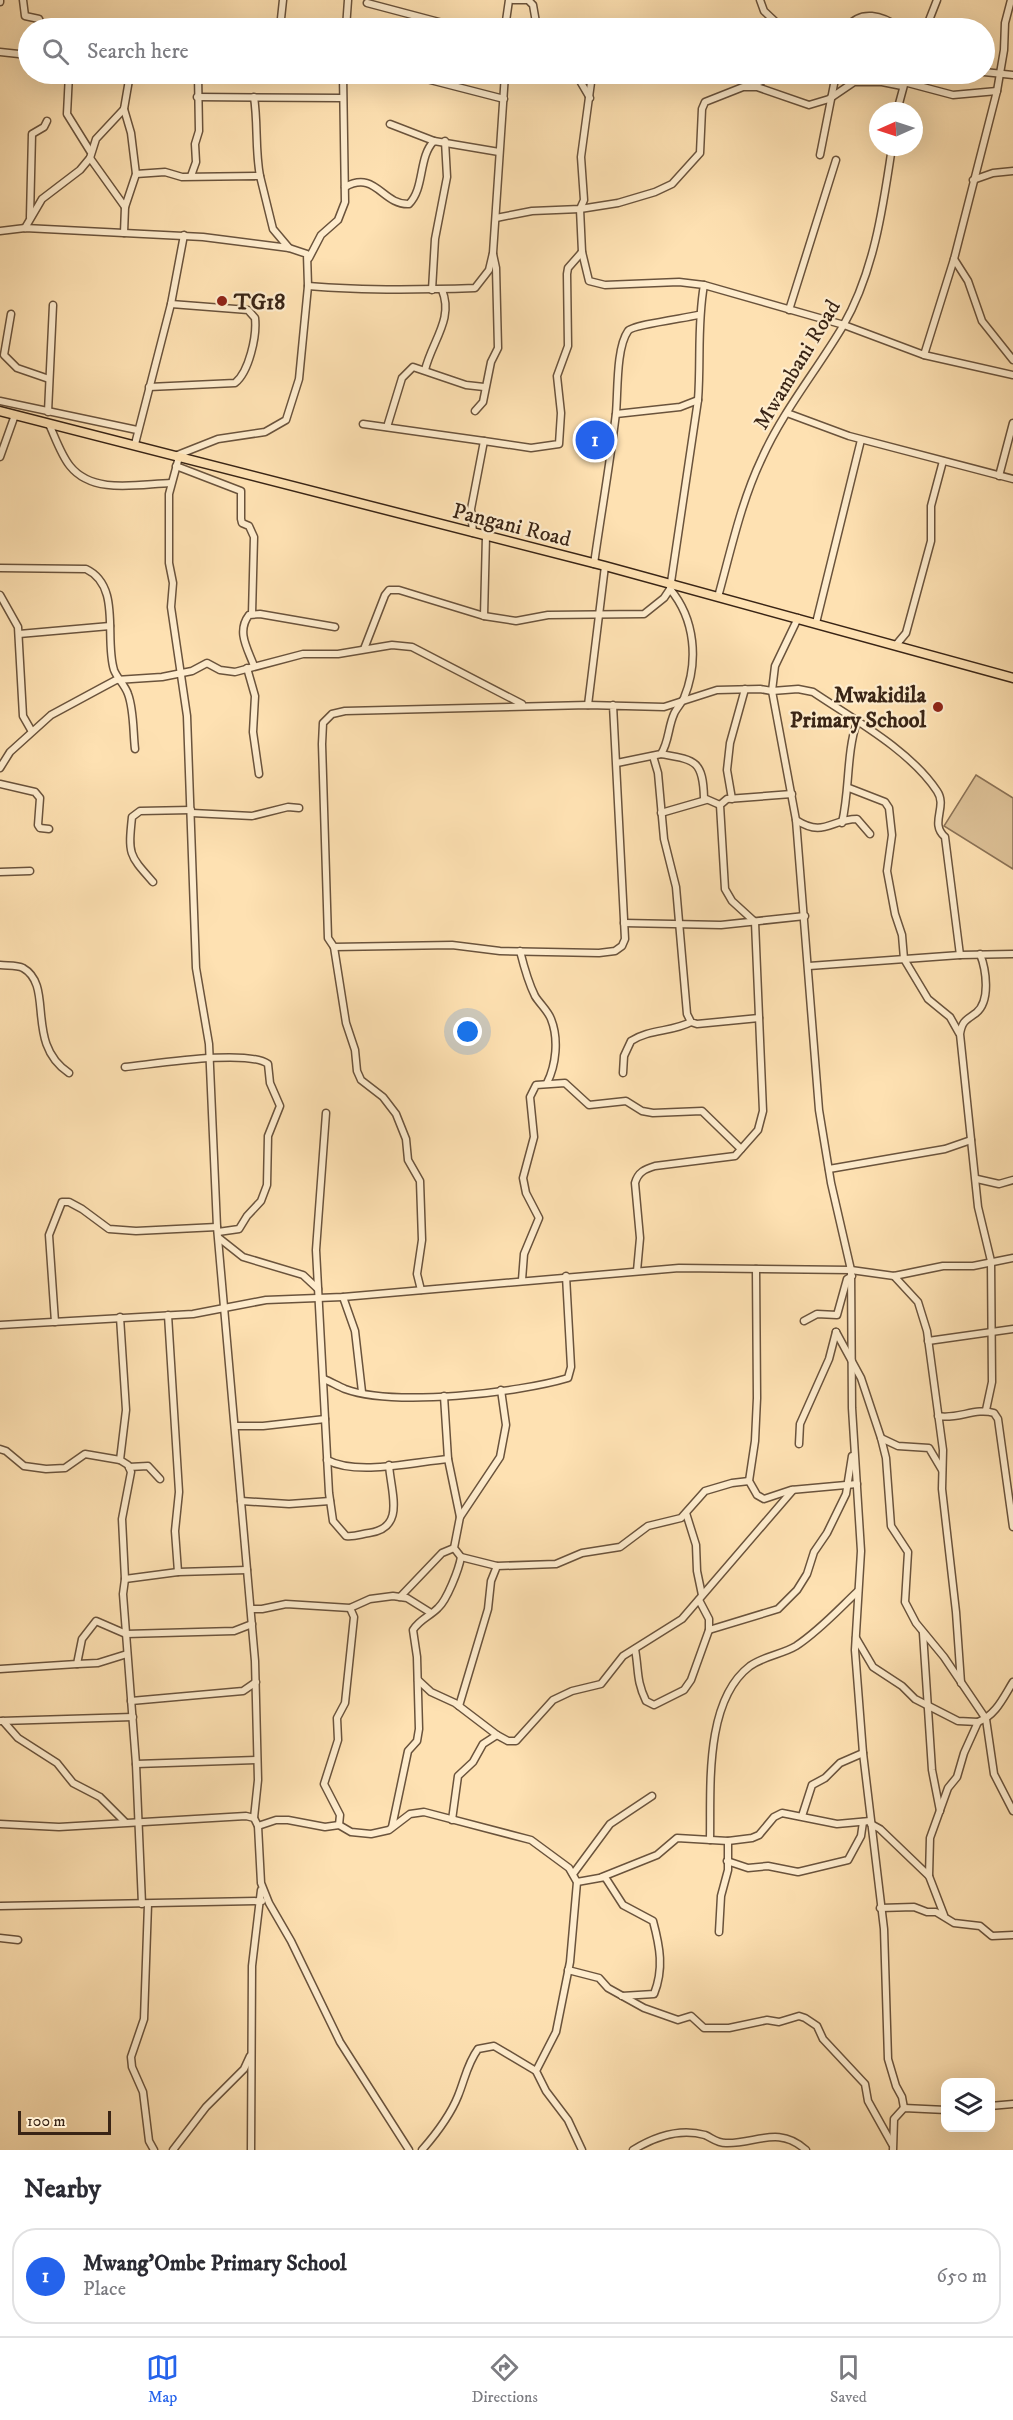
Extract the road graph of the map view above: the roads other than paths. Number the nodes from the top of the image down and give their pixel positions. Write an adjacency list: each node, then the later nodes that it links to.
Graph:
1 (23, 0): 9 (street)
2 (283, 0): 10 (street)
3 (348, 0): 11 (street)
4 (511, 0): 13 (street); 14 (street)
5 (760, 0): 15 (street)
6 (937, 0): 18 (street)
7 (1011, 0): 22 (street)
8 (367, 3): 12 (street)
9 (34, 18)
10 (281, 18)
11 (347, 18)
12 (424, 18)
13 (507, 18)
14 (535, 18)
15 (772, 18)
16 (857, 18): 17 (street)
17 (882, 18)
18 (930, 18)
19 (0, 52): 20 (street)
20 (18, 54)
21 (995, 75): 22 (street)
22 (999, 76): 23 (street); 37 (street)
23 (1013, 78)
24 (68, 84): 51 (street)
25 (128, 84): 45 (street)
26 (197, 84): 39 (street)
27 (343, 84): 40 (street)
28 (446, 84): 42 (street)
29 (505, 84): 42 (street)
30 (582, 84): 41 (street)
31 (592, 84): 41 (street)
32 (756, 84): 36 (street)
33 (834, 84): 43 (street)
34 (850, 84): 43 (street)
35 (903, 84): 37 (street); 44 (street)
36 (752, 86): 43 (street); 62 (street)
37 (997, 91): 59 (street)
38 (254, 96): 39 (street); 40 (street); 58 (street)
39 (196, 97): 57 (street)
40 (342, 98): 60 (street)
41 (591, 98): 62 (street)
42 (504, 99): 50 (street)
43 (830, 99): 52 (street)
44 (899, 102)
45 (124, 109): 51 (street); 56 (street)
46 (47, 121): 64 (street)
47 (390, 124): 48 (street)
48 (434, 141): 49 (street); 60 (street)
49 (445, 141): 50 (street); 76 (street)
50 (499, 152): 63 (street)
51 (90, 154): 61 (street); 64 (street)
52 (820, 155)
53 (890, 156): 83 (street, Mwambani Road)
54 (836, 160): 80 (street)
55 (1013, 171): 59 (street)
56 (136, 174): 57 (street); 61 (street)
57 (191, 176): 58 (street)
58 (260, 176): 69 (street)
59 (973, 180): 73 (street)
60 (345, 187): 72 (street)
61 (125, 207): 67 (street)
62 (580, 209): 63 (street); 70 (street)
63 (496, 218): 71 (street)
64 (30, 221): 65 (street)
65 (25, 228): 66 (street); 67 (street)
66 (0, 231)
67 (124, 233): 68 (street)
68 (184, 235): 69 (street); 78 (street)
69 (289, 248): 72 (street)
70 (582, 252): 74 (street); 107 (street)
71 (493, 253): 77 (street); 90 (street)
72 (309, 258): 75 (street)
73 (954, 259): 84 (street); 85 (street)
74 (704, 285): 80 (street); 82 (street)
75 (308, 286): 76 (street); 110 (street)
76 (432, 290): 77 (street)
77 (442, 290): 86 (street)
78 (171, 304): 89 (street); 89 (street)
79 (53, 305): 88 (street)
80 (789, 310): 83 (street)
81 (11, 314): 88 (street)
82 (698, 315): 91 (street); 98 (street)
83 (844, 325): 84 (street); 97 (street, Mwambani Road)
84 (924, 355): 87 (street)
85 (1013, 360)
86 (425, 370): 90 (street); 104 (street)
87 (1013, 375)
88 (49, 379): 96 (street)
89 (150, 387): 105 (street)
90 (484, 387): 95 (street)
91 (698, 400): 93 (street); 103 (street)
92 (0, 401): 96 (street)
93 (680, 408): 98 (street); 103 (street)
94 (0, 411): 99 (main road, Pangani Road)
95 (474, 411)
96 (48, 412): 105 (street)
97 (787, 413): 106 (street); 122 (street, Mwambani Road)
98 (616, 414): 117 (street)
99 (15, 415): 101 (main road, Pangani Road); 109 (street)
100 (1013, 423): 112 (street)
101 (49, 424): 108 (main road, Pangani Road); 114 (street)
102 (363, 424): 104 (street)
103 (693, 424): 120 (street)
104 (387, 427): 107 (street)
105 (137, 430): 108 (street)
106 (861, 440): 111 (street); 127 (street)
107 (484, 441): 115 (street)
108 (135, 444): 110 (main road, Pangani Road)
109 (0, 458)
110 (176, 460): 114 (street); 115 (main road, Pangani Road); 123 (street)
111 (943, 461): 112 (street); 131 (street)
112 (999, 476): 113 (street)
113 (1013, 479)
114 (171, 483): 134 (street)
115 (473, 532): 116 (main road, Pangani Road)
116 (486, 536): 117 (main road, Pangani Road); 124 (street)
117 (594, 564): 118 (main road, Pangani Road)
118 (605, 566): 120 (main road, Pangani Road); 125 (street)
119 (0, 568): 128 (street)
120 (670, 587): 122 (main road, Pangani Road); 125 (street); 139 (street)
121 (0, 595): 130 (street)
122 (718, 597): 126 (main road, Pangani Road)
123 (252, 614): 129 (street); 133 (street)
124 (484, 616): 125 (street); 132 (street)
125 (597, 616): 140 (street)
126 (798, 618): 127 (main road, Pangani Road); 138 (street)
127 (816, 623): 131 (main road, Pangani Road)
128 (110, 626): 130 (street); 136 (street)
129 (335, 627)
130 (19, 634): 144 (street)
131 (896, 645): 135 (main road, Pangani Road)
132 (364, 649): 133 (street); 142 (street)
133 (250, 667): 134 (street); 150 (street)
134 (181, 673): 136 (street); 158 (street)
135 (1013, 678)
136 (121, 680): 144 (street); 145 (street)
137 (745, 689): 138 (street); 139 (street); 154 (street)
138 (772, 691): 143 (street); 153 (street)
139 (683, 701): 141 (street); 146 (street)
140 (588, 705): 141 (street); 142 (street)
141 (613, 705): 148 (street)
142 (529, 706): 171 (street)
143 (857, 721): 152 (street); 175 (street)
144 (31, 730): 149 (street)
145 (135, 749)
146 (661, 754): 147 (street); 155 (street)
147 (653, 756): 148 (street); 159 (street)
148 (617, 763): 169 (street)
149 (0, 768)
150 (259, 774)
151 (0, 784): 162 (street)
152 (849, 788): 161 (street); 176 (street)
153 (792, 794): 154 (street); 160 (street)
154 (732, 799): 156 (street)
155 (706, 801): 156 (street); 159 (street)
156 (720, 805): 168 (street)
157 (299, 808): 158 (street)
158 (191, 811): 166 (street); 182 (street)
159 (660, 813): 170 (street)
160 (796, 820): 161 (street); 167 (street)
161 (842, 823): 163 (street)
162 (49, 829)
163 (870, 834)
164 (0, 872): 165 (street)
165 (30, 872)
166 (153, 882)
167 (805, 916): 168 (street); 178 (street)
168 (754, 922): 170 (street); 179 (street)
169 (624, 923): 170 (street); 172 (street)
170 (679, 924): 180 (street)
171 (334, 947): 172 (street); 203 (street)
172 (520, 951): 186 (street)
173 (980, 954): 174 (street); 175 (street); 181 (street)
174 (1013, 954)
175 (960, 955): 176 (street)
176 (904, 959): 178 (street); 181 (street)
177 (0, 965): 184 (street)
178 (809, 966): 190 (street)
179 (759, 1018): 180 (street); 189 (street)
180 (691, 1022): 185 (street)
181 (960, 1034): 188 (street)
182 (208, 1059): 183 (street); 193 (street); 193 (street)
183 (125, 1067)
184 (69, 1073)
185 (622, 1073)
186 (547, 1083): 189 (street); 201 (street)
187 (326, 1113): 202 (street)
188 (970, 1140): 190 (street); 191 (street)
189 (741, 1149): 197 (street)
190 (829, 1169): 198 (street)
191 (977, 1179): 192 (street); 195 (street)
192 (1013, 1180)
193 (218, 1232): 202 (street); 206 (street); 210 (street)
194 (1013, 1258): 195 (street)
195 (991, 1262): 200 (street); 213 (street)
196 (756, 1269): 197 (street); 198 (street); 235 (street)
197 (638, 1271): 199 (street)
198 (851, 1273): 200 (street); 209 (street); 215 (street)
199 (566, 1276): 201 (street); 217 (street)
200 (894, 1276): 214 (street)
201 (522, 1280): 203 (street)
202 (318, 1288): 204 (street)
203 (421, 1290): 205 (street)
204 (318, 1296): 205 (street); 206 (street); 216 (street)
205 (343, 1298): 218 (street)
206 (225, 1310): 207 (street); 223 (street)
207 (168, 1315): 208 (street); 249 (street)
208 (120, 1317): 210 (street); 229 (street)
209 (804, 1321)
210 (55, 1322): 211 (street)
211 (0, 1325)
212 (1013, 1329): 213 (street)
213 (993, 1332): 214 (street); 220 (street)
214 (928, 1341): 221 (street)
215 (853, 1363): 224 (street); 225 (street); 226 (street)
216 (324, 1379): 218 (street); 222 (street)
217 (501, 1390): 219 (street); 243 (street)
218 (362, 1392): 219 (street)
219 (444, 1396): 228 (street)
220 (986, 1410): 221 (street); 241 (street)
221 (938, 1416): 233 (street)
222 (326, 1419): 223 (street); 230 (street)
223 (235, 1426): 239 (street)
224 (881, 1438): 233 (street); 259 (street)
225 (800, 1444)
226 (854, 1445): 236 (street); 237 (street)
227 (0, 1449): 229 (street)
228 (448, 1459): 231 (street); 243 (street)
229 (120, 1460): 232 (street)
230 (327, 1460): 231 (street); 240 (street)
231 (389, 1465): 240 (street)
232 (129, 1467): 234 (street); 250 (street)
233 (942, 1471): 269 (street)
234 (160, 1479)
235 (749, 1482): 238 (street); 242 (street)
236 (848, 1484): 237 (street); 238 (street); 258 (street)
237 (856, 1484): 251 (street)
238 (793, 1490): 253 (street)
239 (242, 1501): 240 (street); 248 (street)
240 (330, 1501)
241 (1012, 1512): 244 (street)
242 (686, 1513): 247 (street); 253 (street)
243 (460, 1517): 245 (street)
244 (1013, 1527)
245 (454, 1548): 246 (street); 252 (street)
246 (461, 1557): 247 (street); 256 (street)
247 (497, 1566): 271 (street)
248 (248, 1570): 249 (street); 255 (street)
249 (178, 1572): 250 (street)
250 (125, 1579): 260 (street)
251 (858, 1591): 261 (street); 294 (street)
252 (400, 1597): 254 (street); 256 (street)
253 (700, 1598): 258 (street); 262 (street)
254 (350, 1608): 255 (street); 291 (street)
255 (251, 1609): 257 (street)
256 (431, 1613): 266 (street)
257 (252, 1624): 260 (street); 267 (street)
258 (709, 1630): 262 (street)
259 (922, 1631): 269 (street); 272 (street)
260 (126, 1634): 263 (street); 264 (street)
261 (856, 1638): 272 (street); 278 (street)
262 (636, 1649): 277 (street)
263 (128, 1654): 264 (street); 270 (street)
264 (77, 1664): 265 (street)
265 (0, 1669)
266 (417, 1680): 271 (street); 293 (street)
267 (256, 1682): 270 (street); 279 (street)
268 (1013, 1682): 274 (street)
269 (961, 1684): 274 (street)
270 (131, 1701): 273 (street)
271 (459, 1706): 277 (street)
272 (929, 1708): 276 (street); 282 (street)
273 (133, 1717): 275 (street); 280 (street)
274 (986, 1719): 276 (street); 283 (street)
275 (2, 1721): 289 (street)
276 (978, 1722): 282 (street)
277 (497, 1735): 286 (street)
278 (863, 1753): 284 (street); 288 (street)
279 (257, 1760): 280 (street); 285 (street)
280 (136, 1764): 287 (street)
281 (652, 1796): 297 (street)
282 (940, 1811): 298 (street)
283 (1013, 1811)
284 (802, 1816): 288 (street); 295 (street)
285 (254, 1818): 287 (street); 292 (street)
286 (452, 1820): 293 (street); 297 (street)
287 (137, 1822): 289 (street); 303 (street)
288 (868, 1822): 296 (street); 298 (street); 305 (street)
289 (126, 1823): 290 (street)
290 (0, 1824)
291 (339, 1825): 292 (street); 293 (street)
292 (258, 1826): 301 (street)
293 (392, 1828)
294 (710, 1840): 295 (street); 299 (street)
295 (728, 1841): 296 (street)
296 (727, 1861): 307 (street)
297 (573, 1874): 300 (street)
298 (929, 1876): 306 (street)
299 (602, 1877): 300 (street); 312 (street)
300 (577, 1882): 311 (street)
301 (261, 1883): 302 (street); 323 (street)
302 (262, 1901): 303 (street); 313 (street)
303 (145, 1904): 304 (street); 320 (street)
304 (0, 1906)
305 (880, 1908): 306 (street); 317 (street)
306 (944, 1915): 308 (street)
307 (719, 1932)
308 (1013, 1935)
309 (0, 1938): 310 (street)
310 (18, 1940)
311 (568, 1970): 312 (street); 314 (street)
312 (620, 1996): 319 (street)
313 (251, 2054): 321 (street); 322 (street)
314 (536, 2071): 324 (street); 325 (street)
315 (1013, 2104): 316 (street)
316 (995, 2106)
317 (904, 2108): 318 (street); 319 (street)
318 (941, 2110)
319 (893, 2147)
320 (154, 2150)
321 (173, 2150)
322 (251, 2150)
323 (409, 2150)
324 (422, 2150)
325 (582, 2150)
326 (633, 2150): 327 (street)
327 (806, 2150)

